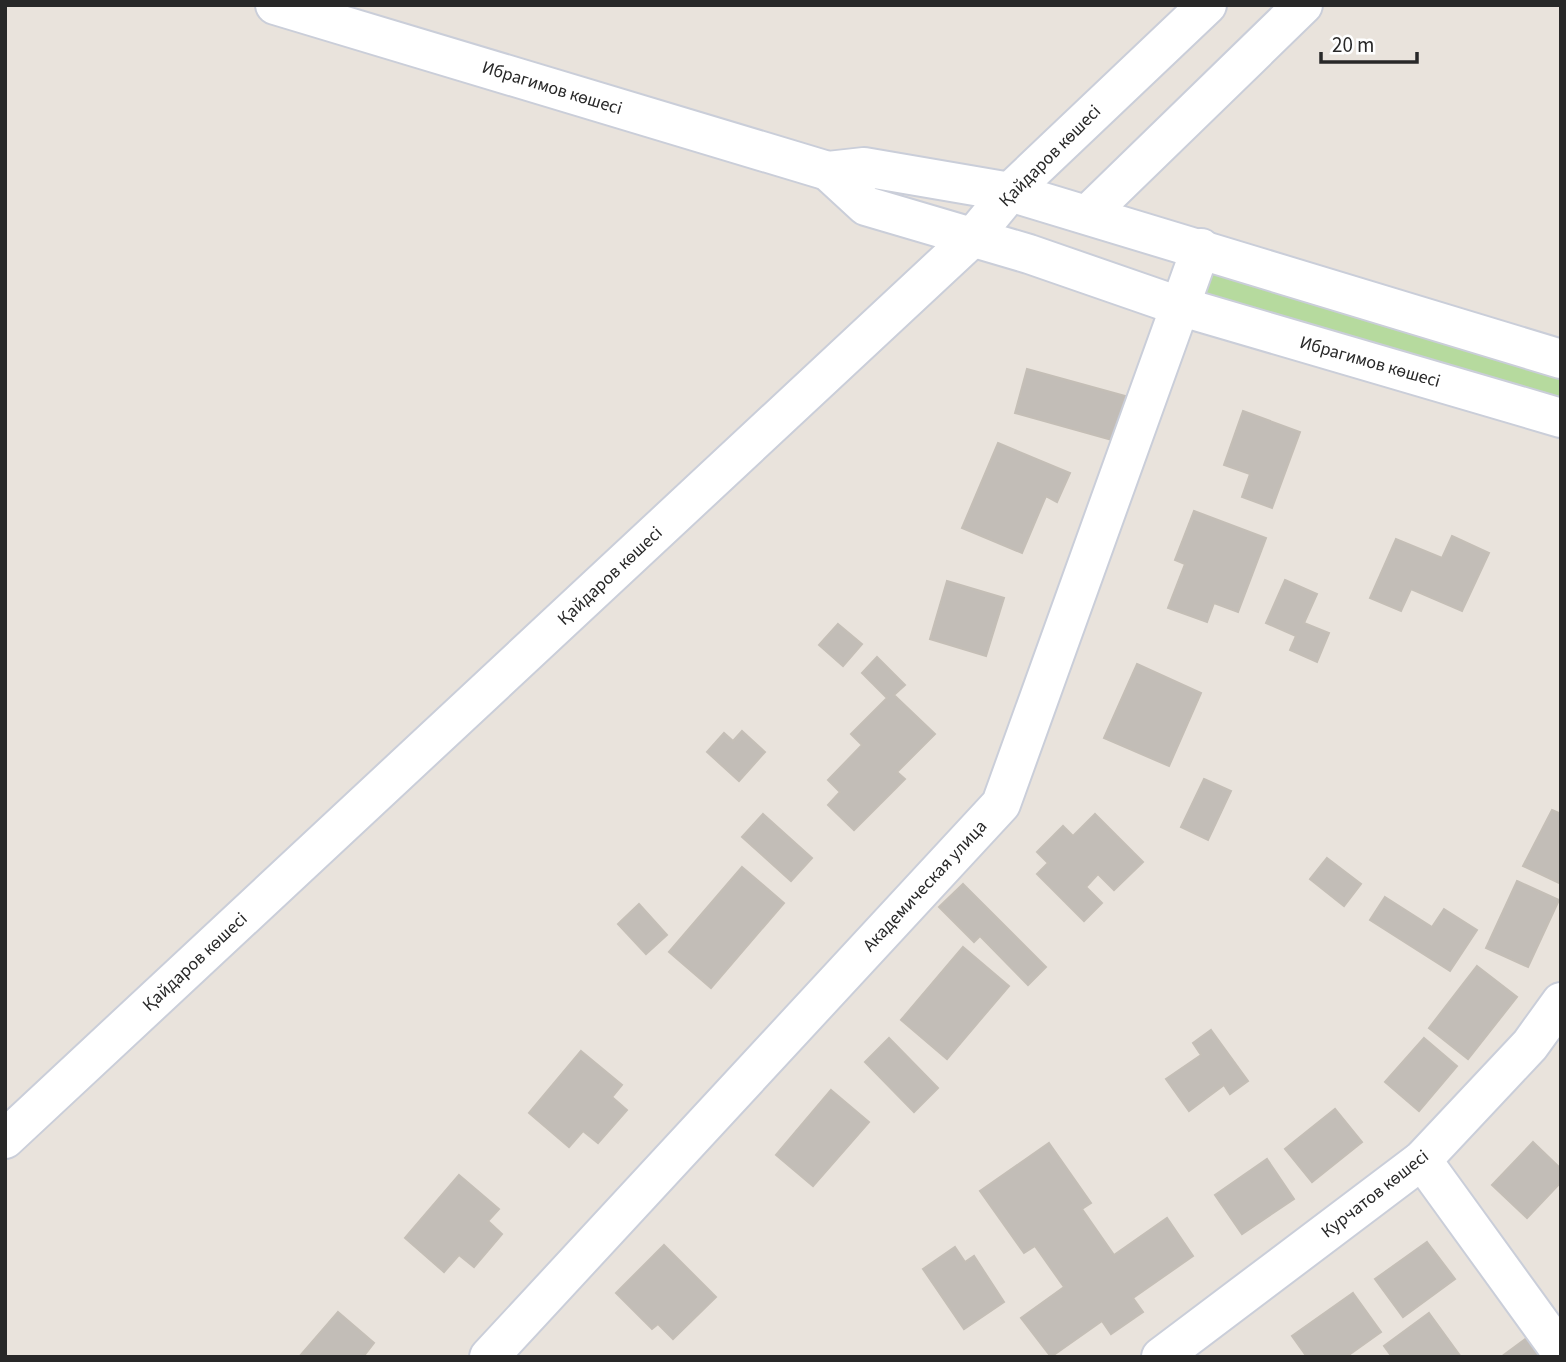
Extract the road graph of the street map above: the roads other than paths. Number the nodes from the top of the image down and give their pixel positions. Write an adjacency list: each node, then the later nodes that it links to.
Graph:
1 (275, 5): 4 (street, Ибрагимов көшесі)
2 (1207, 5): 5 (street, Қайдаров көшесі)
3 (1303, 5): 6 (street)
4 (828, 171): 5 (street, Ибрагимов көшесі); 7 (street, Ибрагимов көшесі)
5 (1010, 192): 6 (street, Ибрагимов көшесі); 7 (street, Қайдаров көшесі)
6 (1088, 214): 8 (street, Ибрагимов көшесі)
7 (973, 237): 9 (street, Ибрагимов көшесі); 13 (street, Қайдаров көшесі)
8 (1201, 248): 9 (street); 10 (street, Ибрагимов көшесі)
9 (1179, 306): 11 (street, Ибрагимов көшесі); 16 (street, Академическая улица)
10 (1561, 359)
11 (1561, 418)
12 (1561, 1002): 14 (street, Курчатов көшесі)
13 (5, 1139)
14 (1422, 1160): 15 (street); 17 (street, Курчатов көшесі)
15 (1561, 1352)
16 (489, 1357)
17 (1161, 1357)

